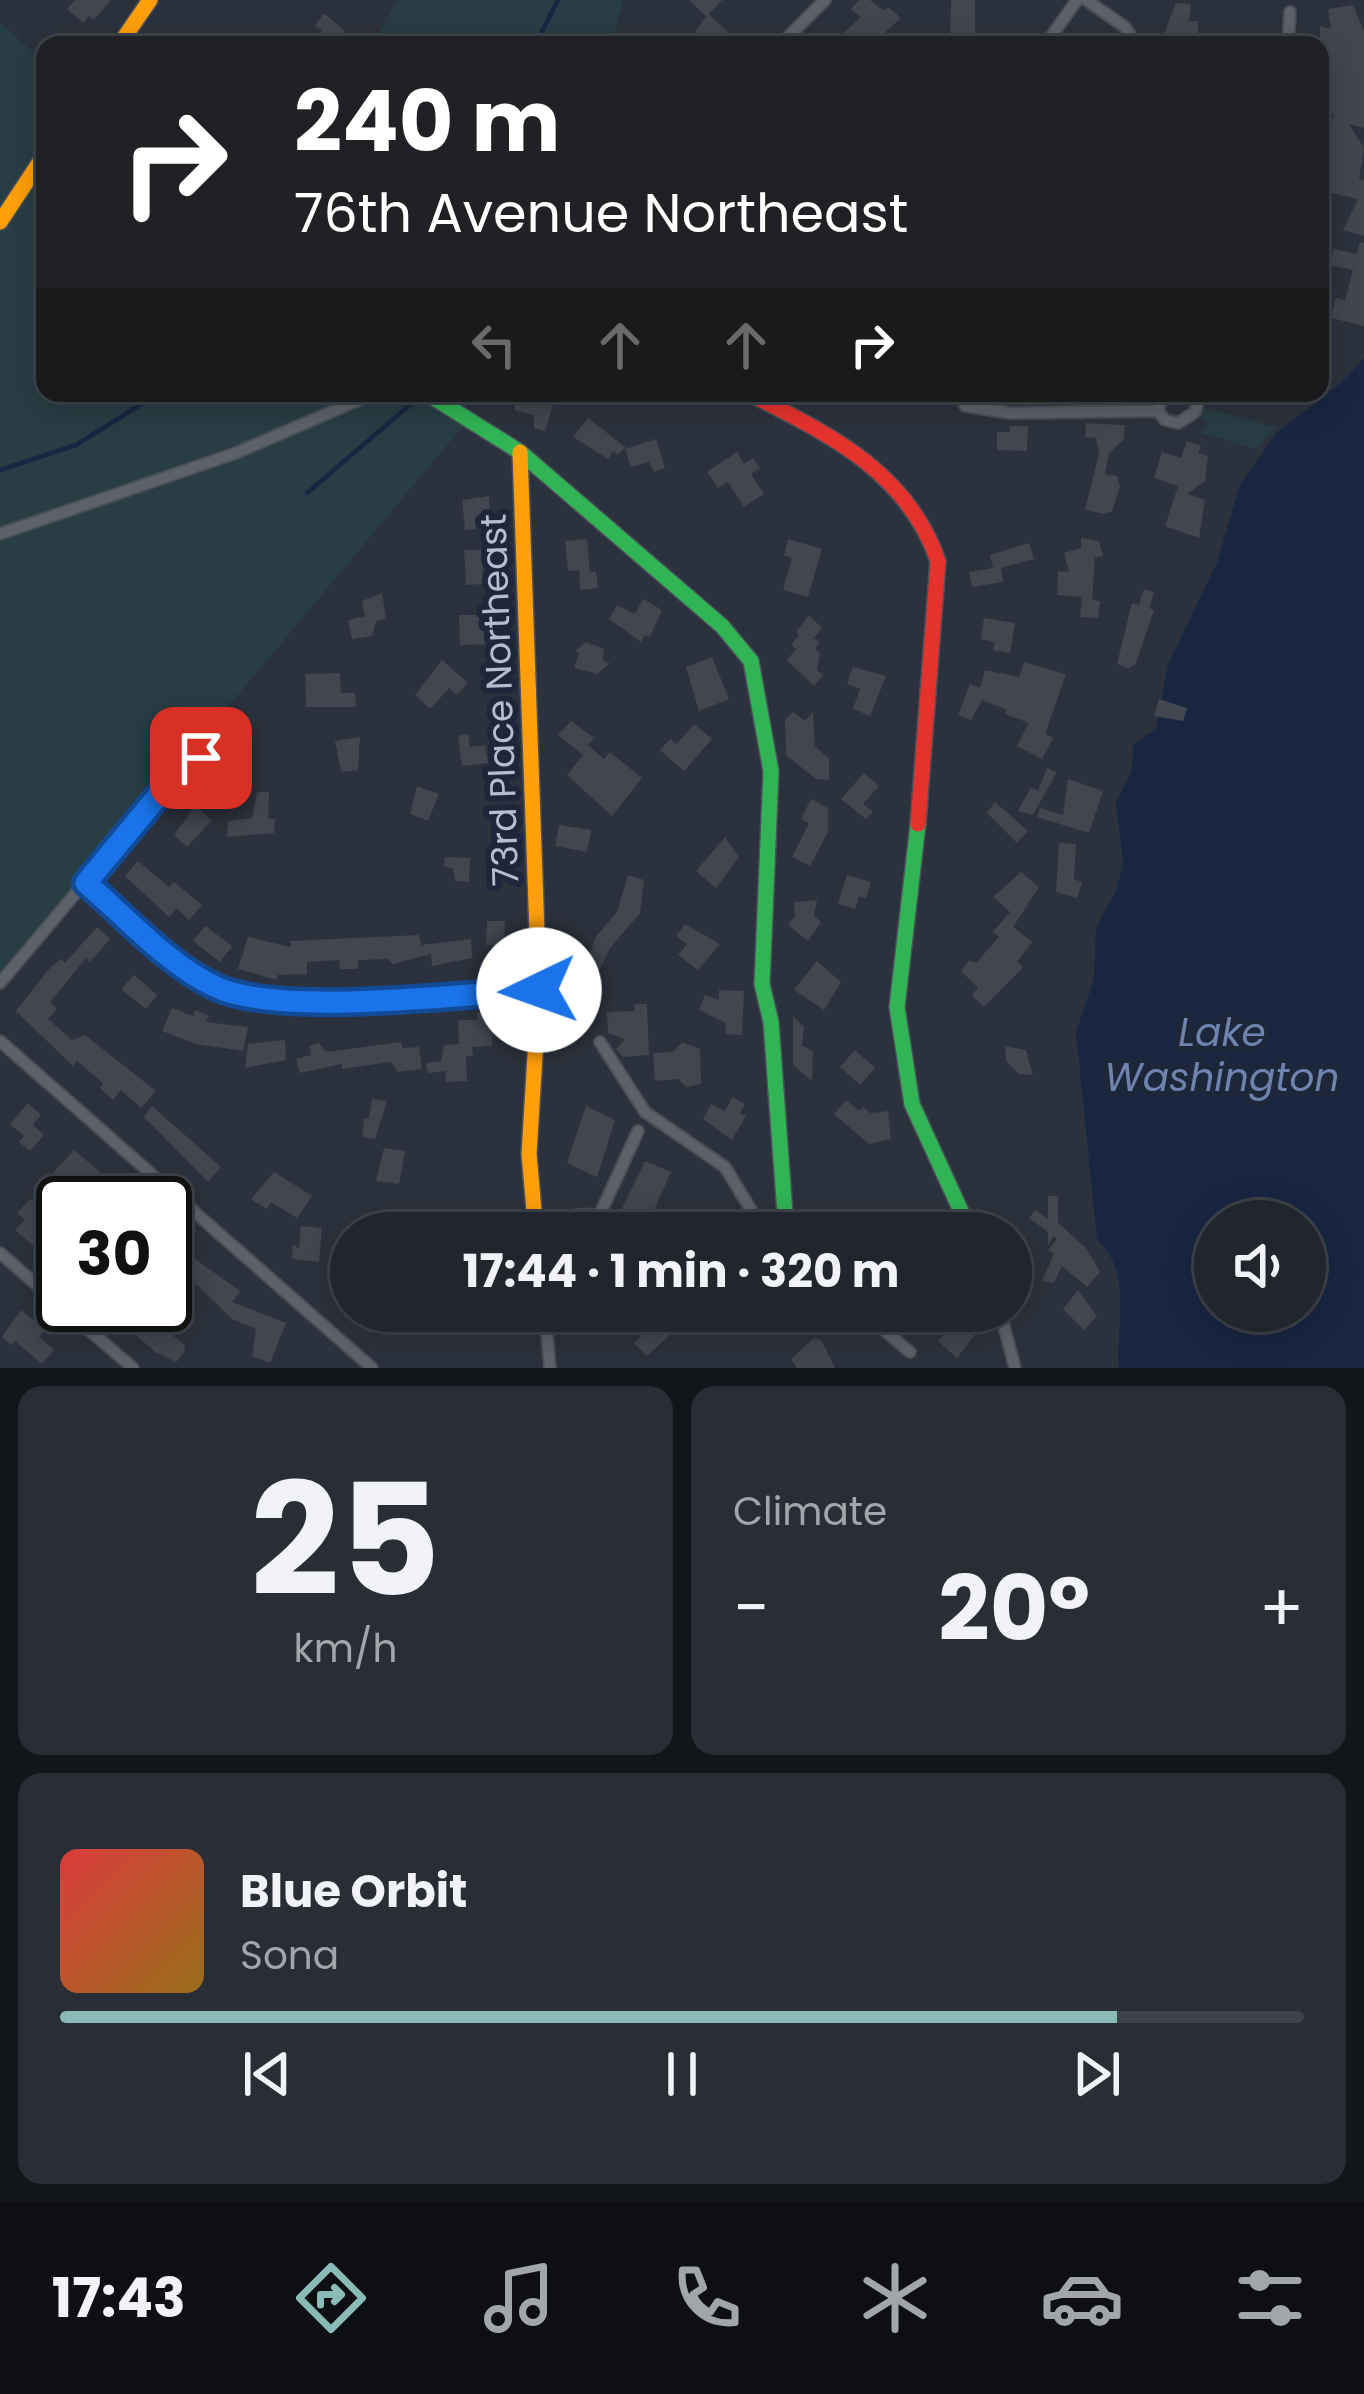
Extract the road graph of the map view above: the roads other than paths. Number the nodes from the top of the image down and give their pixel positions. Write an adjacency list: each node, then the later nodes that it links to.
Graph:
1 (825, 0): 6 (street)
2 (1081, 0): 7 (street); 8 (street)
3 (148, 1): 5 (street)
4 (1290, 12): 9 (street)
5 (125, 36)
6 (789, 36)
7 (1052, 36)
8 (1130, 36)
9 (1289, 36)
10 (36, 168): 11 (street)
11 (0, 222)
12 (354, 402): 20 (street)
13 (440, 402): 19 (street)
14 (764, 402): 32 (street)
15 (1161, 402): 18 (street)
16 (1196, 402): 18 (street)
17 (965, 406): 18 (street)
18 (1158, 411)
19 (520, 452): 24 (street, 73rd Place Northeast); 31 (street)
20 (0, 534)
21 (201, 758): 22 (street)
22 (86, 883): 23 (street); 24 (street)
23 (0, 983)
24 (539, 990): 28 (street, 73rd Place Northeast)
25 (0, 1041): 39 (street)
26 (600, 1042): 30 (street)
27 (638, 1131): 29 (street)
28 (534, 1212)
29 (601, 1212)
30 (753, 1212)
31 (787, 1212)
32 (961, 1212)
33 (0, 1253): 38 (street)
34 (547, 1332): 40 (street)
35 (886, 1332): 37 (street)
36 (1006, 1332): 41 (street)
37 (910, 1352)
38 (133, 1368)
39 (373, 1368)
40 (550, 1368)
41 (1015, 1368)

